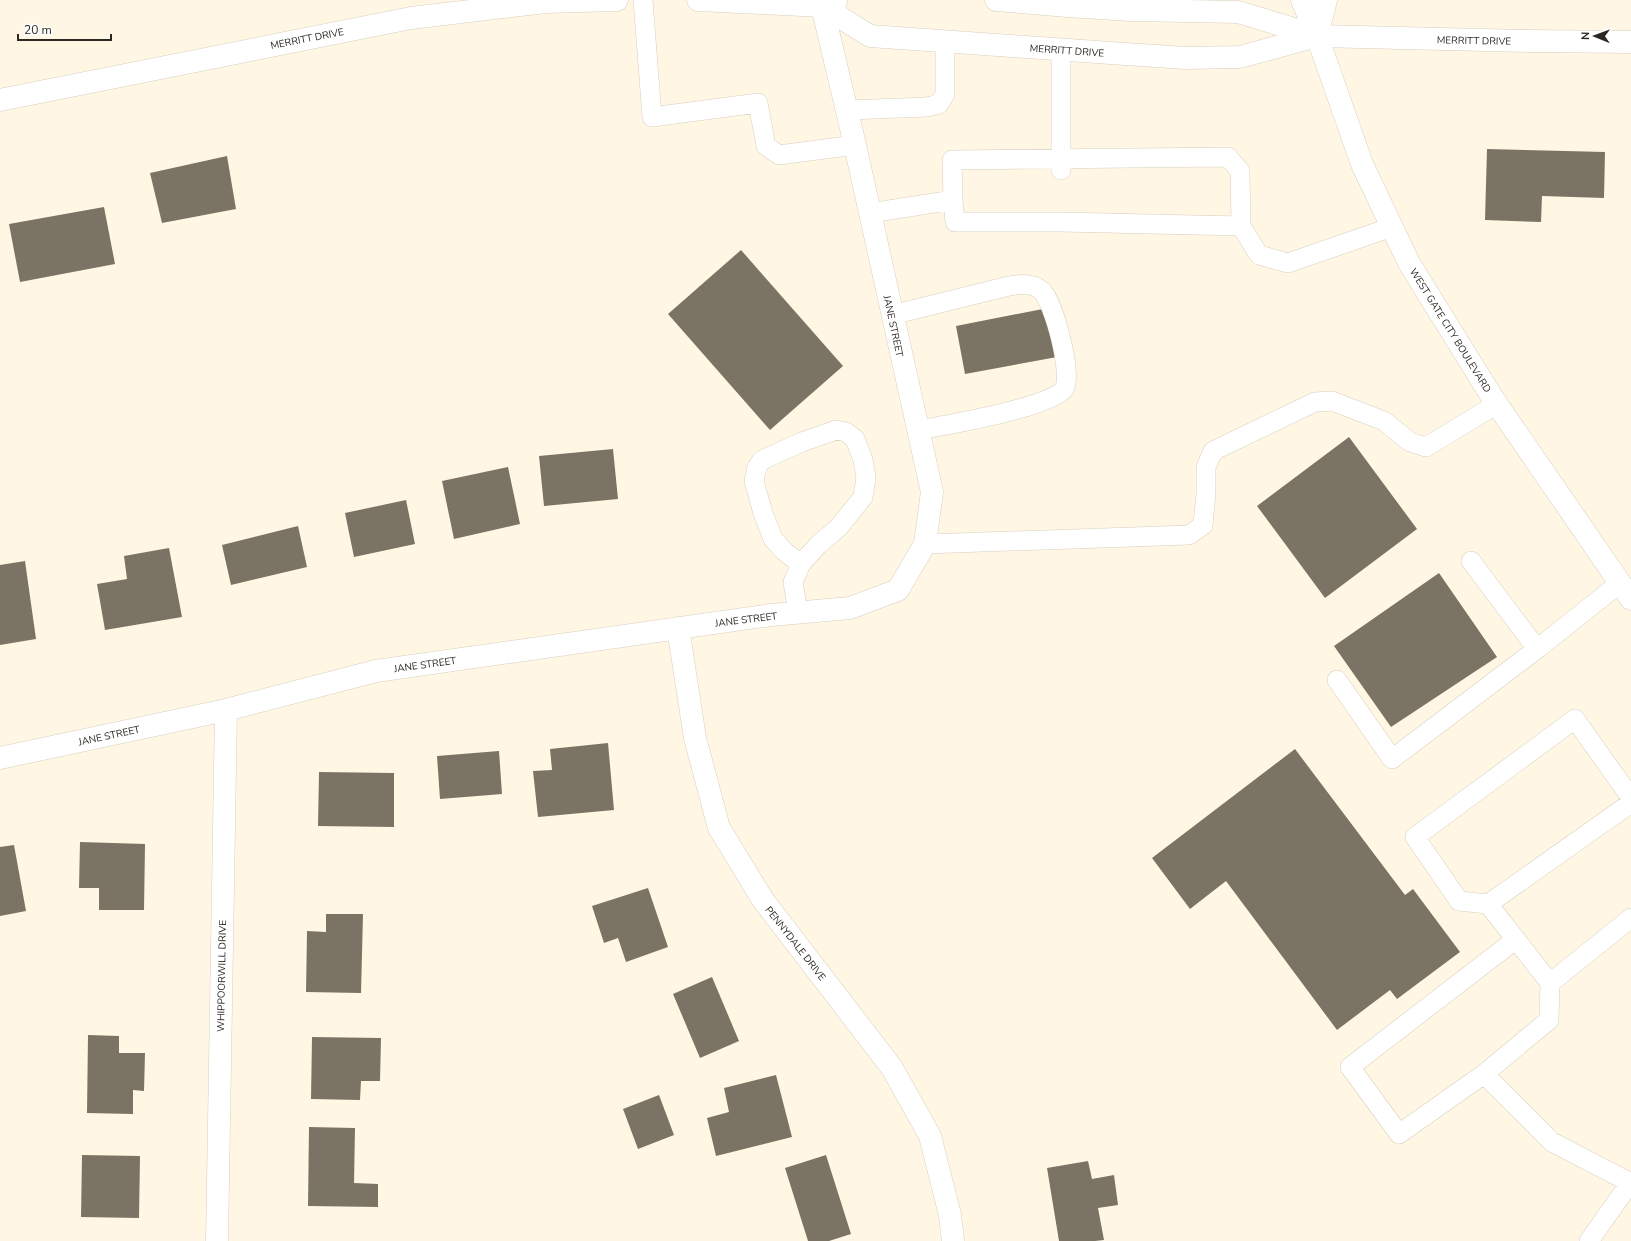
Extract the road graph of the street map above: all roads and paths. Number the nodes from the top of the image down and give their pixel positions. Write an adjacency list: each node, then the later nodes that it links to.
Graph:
1 (617, 0): 12 (street, MERRITT DRIVE)
2 (643, 0): 14 (lane)
3 (698, 0): 7 (street, MERRITT DRIVE)
4 (996, 0): 8 (street, MERRITT DRIVE)
5 (1302, 0): 8 (street, WEST GATE CITY BOULEVARD)
6 (1326, 0): 8 (street)
7 (828, 2): 9 (street, MERRITT DRIVE); 13 (street, JANE STREET)
8 (1317, 36): 10 (street, MERRITT DRIVE); 11 (street, MERRITT DRIVE); 19 (street, WEST GATE CITY BOULEVARD)
9 (945, 41): 11 (street, MERRITT DRIVE); 13 (lane)
10 (1631, 42)
11 (1061, 50): 15 (lane)
12 (0, 100)
13 (847, 110): 14 (street, JANE STREET)
14 (855, 145): 17 (street, JANE STREET)
15 (1061, 164): 16 (lane); 18 (lane)
16 (953, 200): 17 (lane); 18 (lane)
17 (870, 213): 20 (street, JANE STREET)
18 (1241, 226): 19 (lane)
19 (1392, 227): 21 (street, WEST GATE CITY BOULEVARD)
20 (892, 315): 22 (street, JANE STREET); 22 (lane)
21 (1497, 404): 23 (lane); 26 (street, WEST GATE CITY BOULEVARD)
22 (918, 430): 23 (street, JANE STREET)
23 (926, 544): 27 (street, JANE STREET)
24 (1471, 561): 29 (lane)
25 (801, 564): 25 (lane); 27 (lane)
26 (1625, 591): 29 (lane)
27 (798, 613): 28 (street, JANE STREET)
28 (678, 628): 31 (street, JANE STREET); 42 (street, PENNYDALE DRIVE)
29 (1537, 649): 30 (lane)
30 (1337, 680)
31 (226, 710): 32 (street, JANE STREET); 41 (street, WHIPPOORWILL DRIVE)
32 (0, 758)
33 (1631, 798): 35 (lane)
34 (1631, 803): 35 (lane)
35 (1488, 904): 37 (lane)
36 (1631, 918): 38 (lane)
37 (1515, 940): 38 (lane); 39 (lane)
38 (1550, 983): 39 (lane)
39 (1484, 1074): 40 (lane)
40 (1631, 1183): 43 (lane)
41 (218, 1241)
42 (954, 1241)
43 (1589, 1241)

